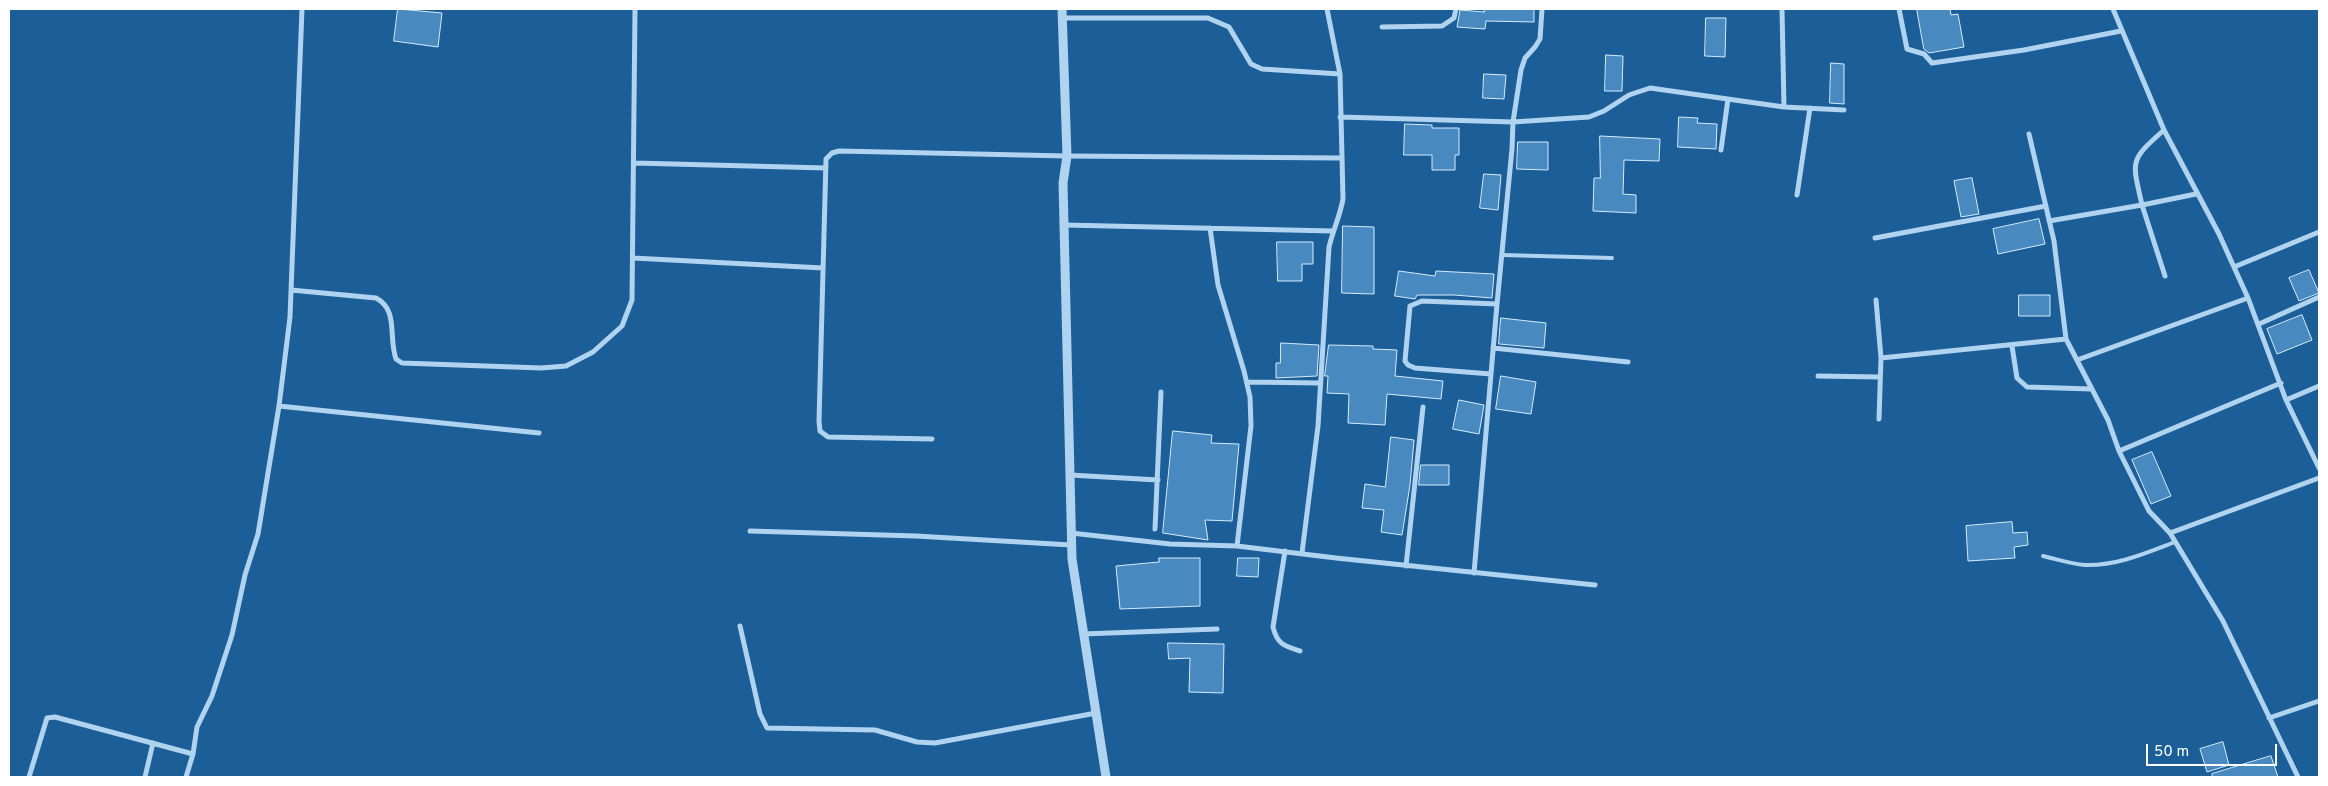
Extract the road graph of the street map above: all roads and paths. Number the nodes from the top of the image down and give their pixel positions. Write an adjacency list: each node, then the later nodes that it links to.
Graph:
1 (302, 9): 42 (street)
2 (635, 9): 24 (street)
3 (1327, 9): 12 (street)
4 (1456, 9): 10 (street)
5 (1542, 9): 18 (street)
6 (1782, 9): 14 (street)
7 (1899, 9): 11 (street)
8 (2113, 9): 11 (street)
9 (1062, 13): 12 (street); 22 (street)
10 (1382, 27)
11 (2121, 31): 19 (street)
12 (1340, 74): 17 (street)
13 (1728, 99): 14 (street); 18 (street); 21 (street)
14 (1784, 107): 15 (street)
15 (1810, 108): 16 (street); 27 (street)
16 (1844, 110)
17 (1340, 117): 18 (street); 23 (street)
18 (1513, 122): 36 (street)
19 (2164, 130): 26 (street); 28 (street)
20 (2029, 134): 29 (street)
21 (1721, 150)
22 (1067, 156): 23 (street); 25 (street); 31 (street)
23 (1341, 158): 33 (street)
24 (634, 164): 25 (street); 37 (street)
25 (826, 168): 40 (street)
26 (2196, 194): 28 (street); 39 (street)
27 (1797, 195)
28 (2142, 204): 30 (street); 41 (street)
29 (2046, 206): 30 (street); 35 (street)
30 (2049, 221): 48 (street)
31 (1064, 225): 32 (street); 71 (street)
32 (1210, 228): 33 (street); 57 (street)
33 (1332, 231): 58 (street)
34 (2319, 232): 39 (street)
35 (1875, 238)
36 (1502, 255): 38 (lane); 46 (street)
37 (633, 258): 40 (street); 42 (street)
38 (1612, 258)
39 (2234, 266): 44 (street)
40 (823, 268): 68 (street)
41 (2165, 276)
42 (291, 290): 64 (street)
43 (2319, 297): 47 (street)
44 (2248, 298): 47 (street); 52 (street)
45 (1876, 300): 51 (street)
46 (1497, 304): 50 (street); 54 (street)
47 (2259, 324): 59 (street)
48 (2066, 338): 49 (street); 52 (street)
49 (2012, 346): 51 (street); 61 (street)
50 (1493, 348): 53 (street); 54 (street)
51 (1881, 358): 56 (street)
52 (2077, 360): 61 (street)
53 (1628, 362)
54 (1491, 374): 85 (street)
55 (1818, 376): 56 (street)
56 (1880, 377): 66 (street)
57 (1247, 382): 58 (street); 80 (street)
58 (1320, 383): 82 (street)
59 (2281, 383): 63 (street); 69 (street)
60 (2319, 386): 63 (street)
61 (2092, 389): 69 (street)
62 (1161, 392): 73 (street)
63 (2286, 400): 70 (street)
64 (279, 406): 67 (street); 95 (street)
65 (1423, 407): 84 (street)
66 (1879, 419)
67 (539, 433)
68 (932, 439)
69 (2119, 451): 77 (street)
70 (2319, 468)
71 (1070, 474): 73 (street); 76 (street)
72 (2319, 478): 77 (street)
73 (1158, 480): 74 (street)
74 (1155, 529)
75 (750, 531): 79 (street)
76 (1071, 533): 79 (street); 80 (street)
77 (2170, 533): 78 (street)
78 (2175, 542): 83 (lane); 93 (street)
79 (1071, 545): 89 (street)
80 (1237, 546): 81 (street)
81 (1285, 551): 82 (street); 90 (street)
82 (1302, 553): 84 (street)
83 (2043, 556)
84 (1406, 566): 85 (street)
85 (1474, 573): 86 (street)
86 (1595, 585)
87 (740, 626): 92 (street)
88 (1217, 629): 89 (street)
89 (1083, 634): 92 (street)
90 (1300, 651)
91 (2319, 702): 93 (street)
92 (1096, 713): 99 (street)
93 (2269, 718): 100 (street)
94 (153, 743): 95 (street); 96 (street); 97 (street)
95 (193, 754): 98 (street)
96 (29, 777)
97 (145, 777)
98 (186, 777)
99 (1106, 777)
100 (2298, 777)

